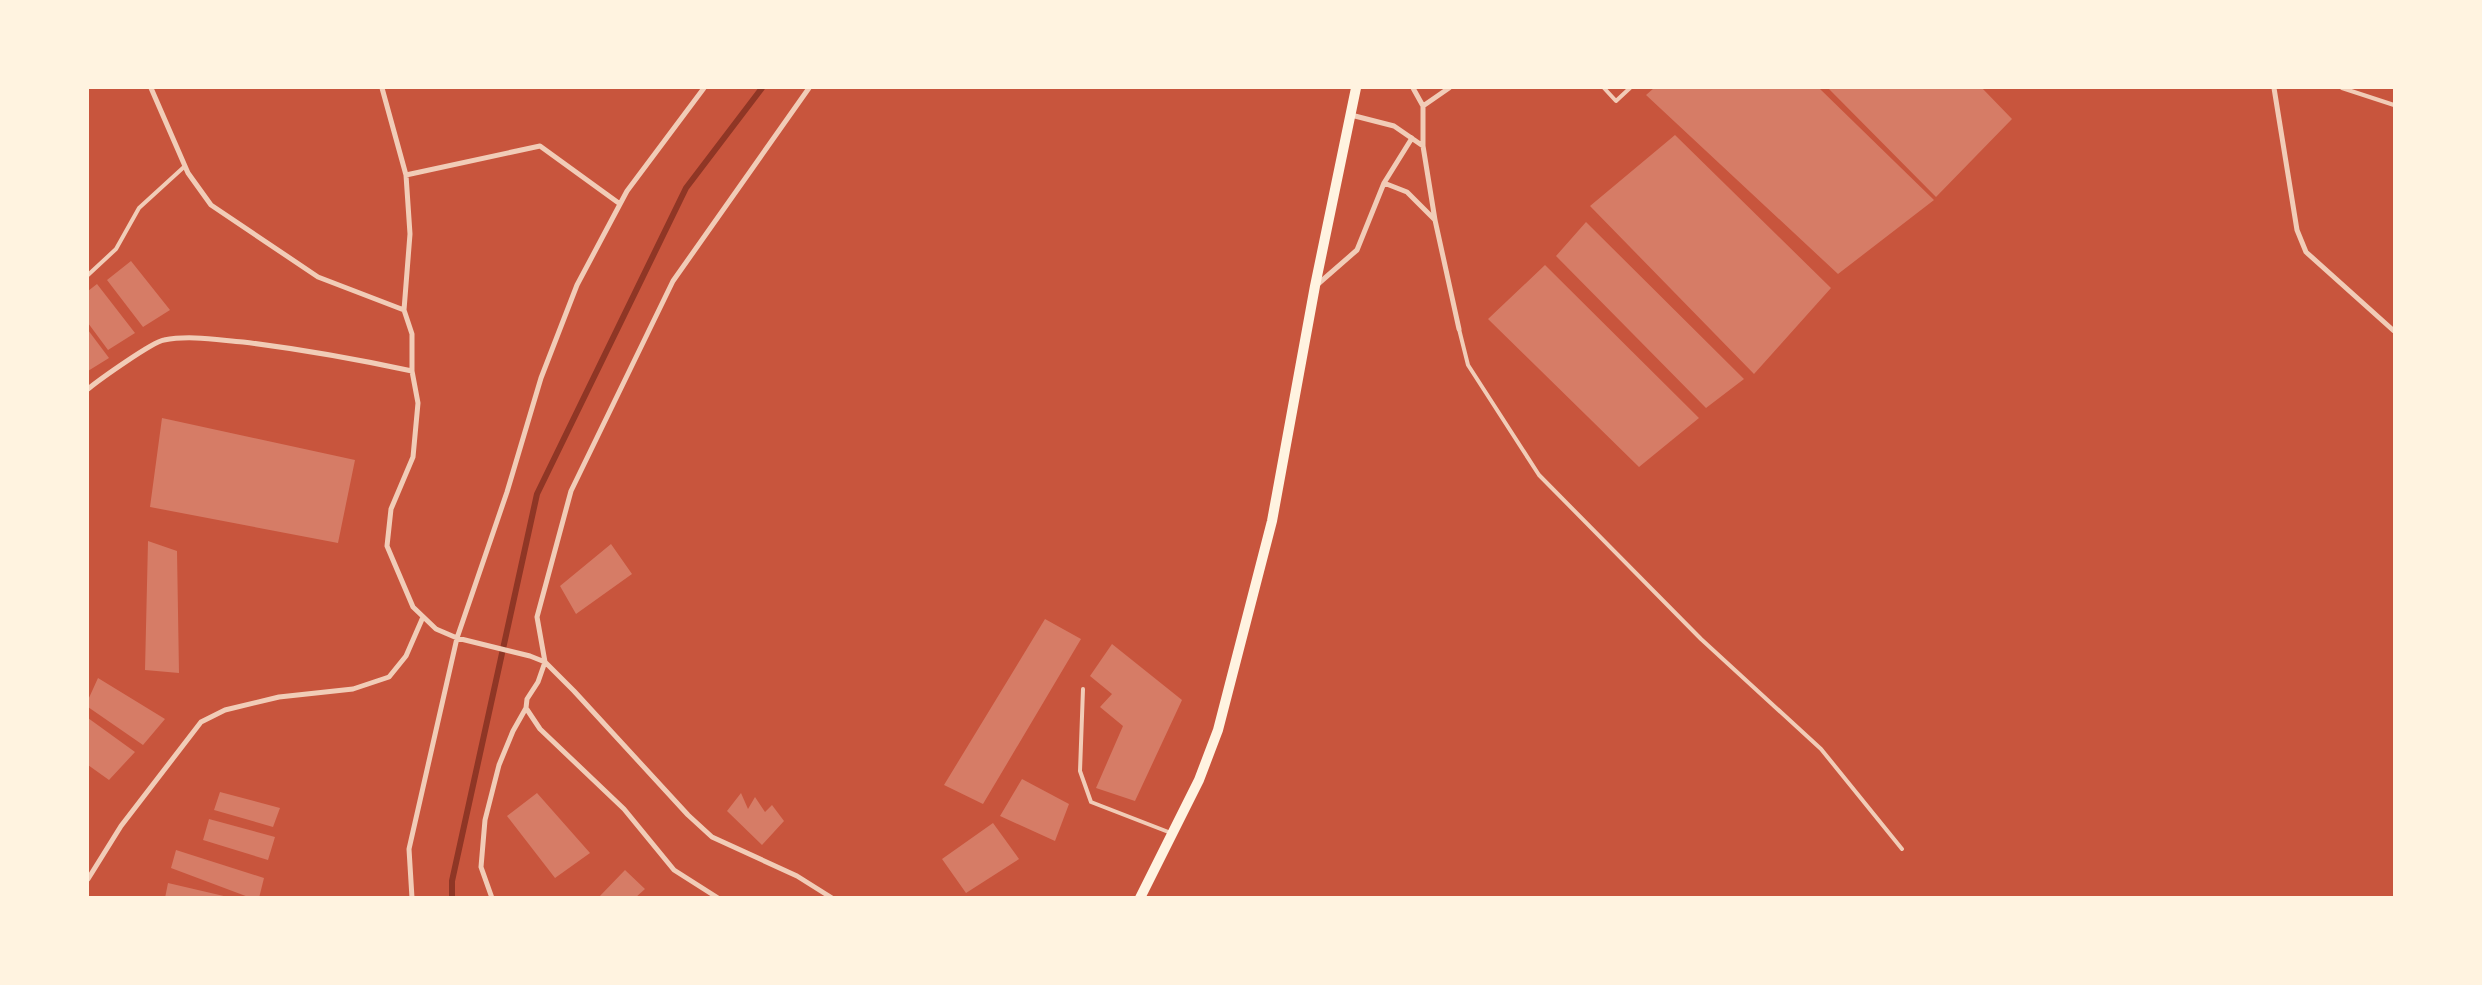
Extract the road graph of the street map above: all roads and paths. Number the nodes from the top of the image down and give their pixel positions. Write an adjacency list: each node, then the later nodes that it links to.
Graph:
1 (151, 88): 17 (street)
2 (382, 88): 18 (street)
3 (704, 88): 20 (street)
4 (809, 88): 31 (street)
5 (1356, 88): 14 (main road)
6 (1413, 88): 13 (street)
7 (1449, 88): 13 (street)
8 (1604, 88): 9 (lane)
9 (1630, 88)
10 (2274, 88): 26 (street)
11 (2342, 88): 12 (lane)
12 (2394, 104)
13 (1423, 106): 16 (street)
14 (1351, 115): 15 (street); 23 (main road)
15 (1412, 138): 16 (street); 19 (street)
16 (1423, 146): 21 (street)
17 (185, 166): 22 (lane); 24 (street)
18 (406, 175): 20 (street); 24 (street)
19 (1384, 183): 21 (street); 23 (street)
20 (620, 204): 30 (street)
21 (1435, 220): 25 (street)
22 (88, 275)
23 (1315, 286): 34 (main road)
24 (404, 310): 27 (street)
25 (1460, 329): 35 (lane)
26 (2394, 330)
27 (412, 371): 28 (street); 29 (street)
28 (88, 389)
29 (423, 617): 30 (street); 36 (street)
30 (457, 638): 31 (street); 37 (street)
31 (544, 662): 33 (street); 40 (street)
32 (1083, 689): 34 (lane)
33 (526, 708): 38 (street); 39 (street)
34 (1173, 834): 41 (main road)
35 (1902, 849)
36 (88, 880)
37 (412, 898)
38 (492, 898)
39 (718, 898)
40 (832, 898)
41 (1140, 898)

